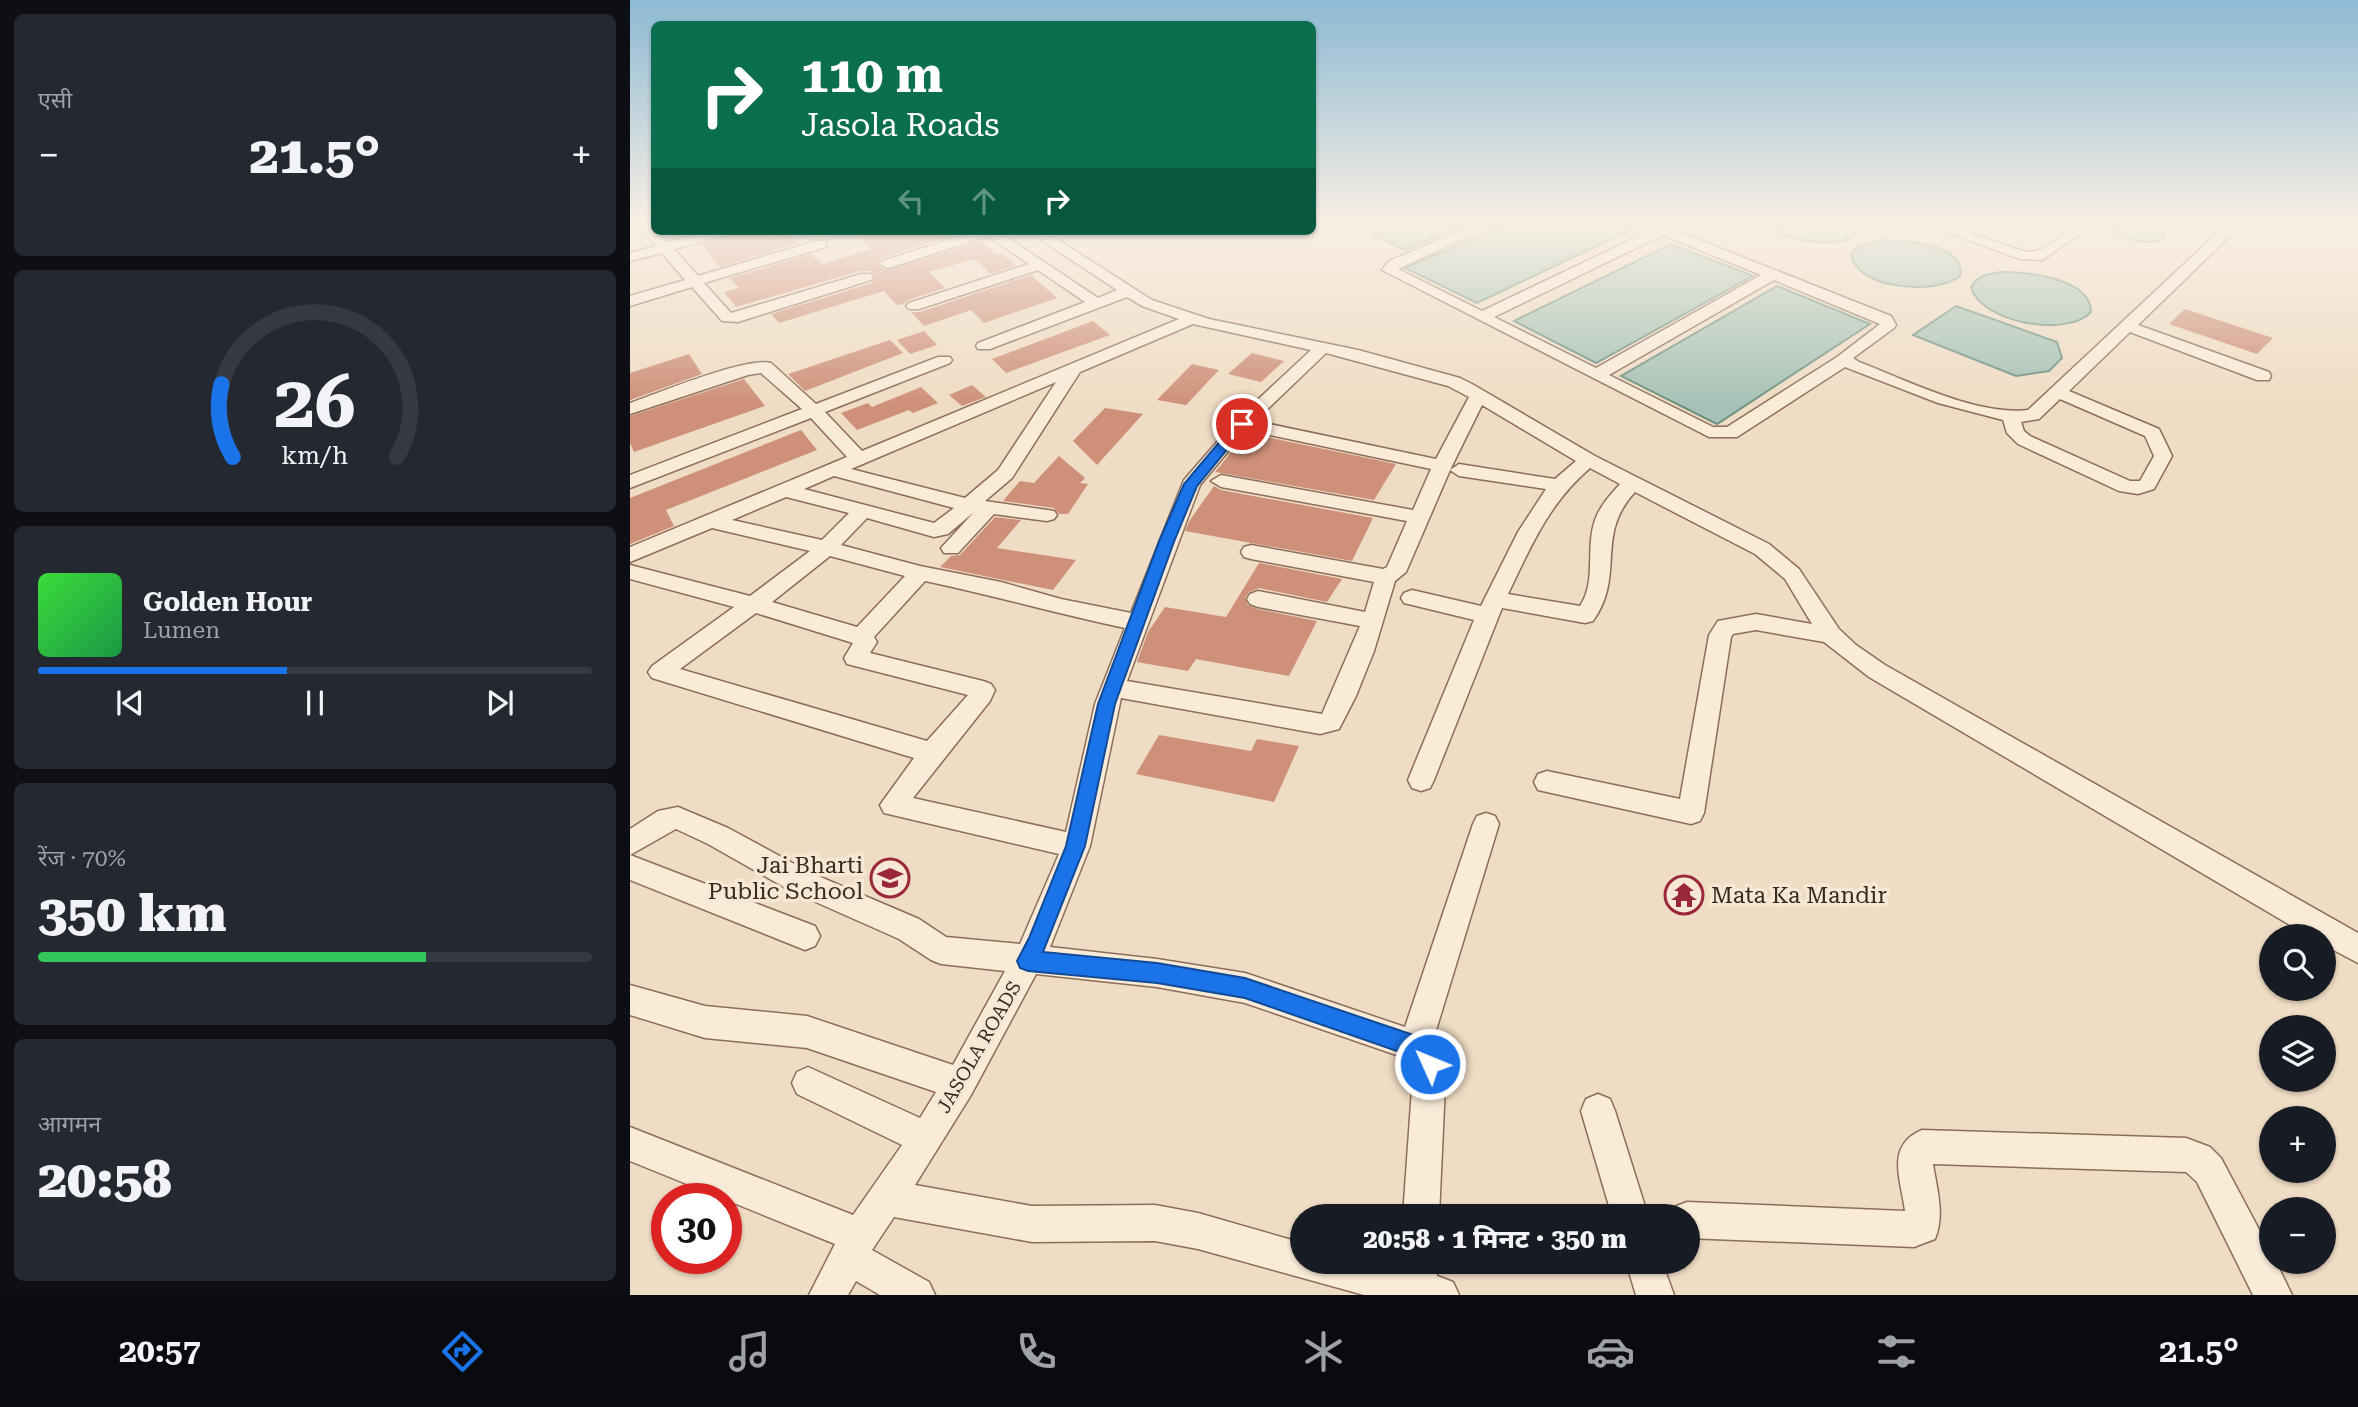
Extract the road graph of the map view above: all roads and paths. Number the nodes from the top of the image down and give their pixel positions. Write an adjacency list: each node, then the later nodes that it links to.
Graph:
1 (688, 284): 13 (street)
2 (699, 284): 3 (street)
3 (844, 284)
4 (980, 284): 15 (street)
5 (1069, 284): 14 (street)
6 (1119, 284): 12 (street)
7 (1417, 284): 16 (street)
8 (1549, 284): 16 (street)
9 (1754, 284): 24 (street)
10 (1798, 284): 21 (street)
11 (2171, 284): 18 (street)
12 (1129, 291): 14 (street); 17 (street)
13 (630, 301)
14 (1096, 303): 19 (street)
15 (914, 306)
16 (1481, 317): 24 (street)
17 (1192, 319): 20 (street); 23 (street)
18 (2127, 326): 25 (street); 26 (street)
19 (984, 346)
20 (1323, 347): 27 (street); 31 (street, JASOLA ROADS)
21 (1845, 359): 24 (street); 30 (street)
22 (944, 360): 29 (street)
23 (1074, 368): 32 (street); 41 (street)
24 (1595, 374)
25 (2263, 376)
26 (2057, 392): 30 (street); 30 (street)
27 (1479, 396): 33 (street); 34 (street)
28 (630, 409): 29 (street)
29 (815, 412): 32 (street); 37 (street)
30 (2010, 416)
31 (1242, 424): 34 (street); 58 (street, JASOLA ROADS)
32 (858, 458): 35 (street)
33 (1588, 460): 38 (street); 39 (street)
34 (1451, 468): 39 (street); 44 (street)
35 (831, 470): 40 (street); 41 (street)
36 (1221, 481): 44 (street)
37 (630, 482)
38 (1632, 482): 56 (street); 59 (street)
39 (1559, 485): 56 (street)
40 (782, 490): 42 (street); 45 (street)
41 (978, 507): 42 (street); 43 (street); 47 (street)
42 (863, 510): 46 (street)
43 (1047, 515)
44 (1418, 517): 52 (street)
45 (709, 521): 46 (street); 49 (street)
46 (826, 548): 51 (street); 55 (street)
47 (951, 548)
48 (1251, 552): 52 (street)
49 (630, 555)
50 (630, 572): 55 (street)
51 (920, 573): 58 (street); 60 (street)
52 (1385, 577): 57 (street)
53 (1412, 598): 56 (street)
54 (1258, 600): 57 (street)
55 (751, 605): 60 (street); 62 (street)
56 (1491, 607): 63 (street)
57 (1374, 621): 61 (street)
58 (1137, 622): 61 (street, JASOLA ROADS)
59 (1831, 635): 64 (street); 70 (street)
60 (861, 637): 62 (street)
61 (1113, 688): 67 (street, JASOLA ROADS)
62 (932, 753): 67 (street)
63 (1421, 780)
64 (1547, 782)
65 (1486, 824): 73 (street)
66 (630, 843): 71 (street)
67 (1076, 846): 71 (street, JASOLA ROADS)
68 (630, 867): 69 (street)
69 (805, 936)
70 (2358, 949)
71 (1028, 961): 73 (street); 75 (street, JASOLA ROADS)
72 (630, 1000): 75 (street)
73 (1415, 1046): 80 (street)
74 (808, 1083): 77 (street)
75 (960, 1084): 77 (street, JASOLA ROADS)
76 (1598, 1111): 81 (street)
77 (926, 1139): 79 (street, JASOLA ROADS)
78 (630, 1144): 83 (street)
79 (887, 1198): 83 (street, JASOLA ROADS); 85 (street)
80 (1422, 1204)
81 (1626, 1204)
82 (1700, 1221): 89 (street)
83 (854, 1246): 86 (street, JASOLA ROADS); 87 (street)
84 (1648, 1274): 88 (street)
85 (1423, 1285)
86 (828, 1295)
87 (916, 1295)
88 (1654, 1295)
89 (2273, 1295)

